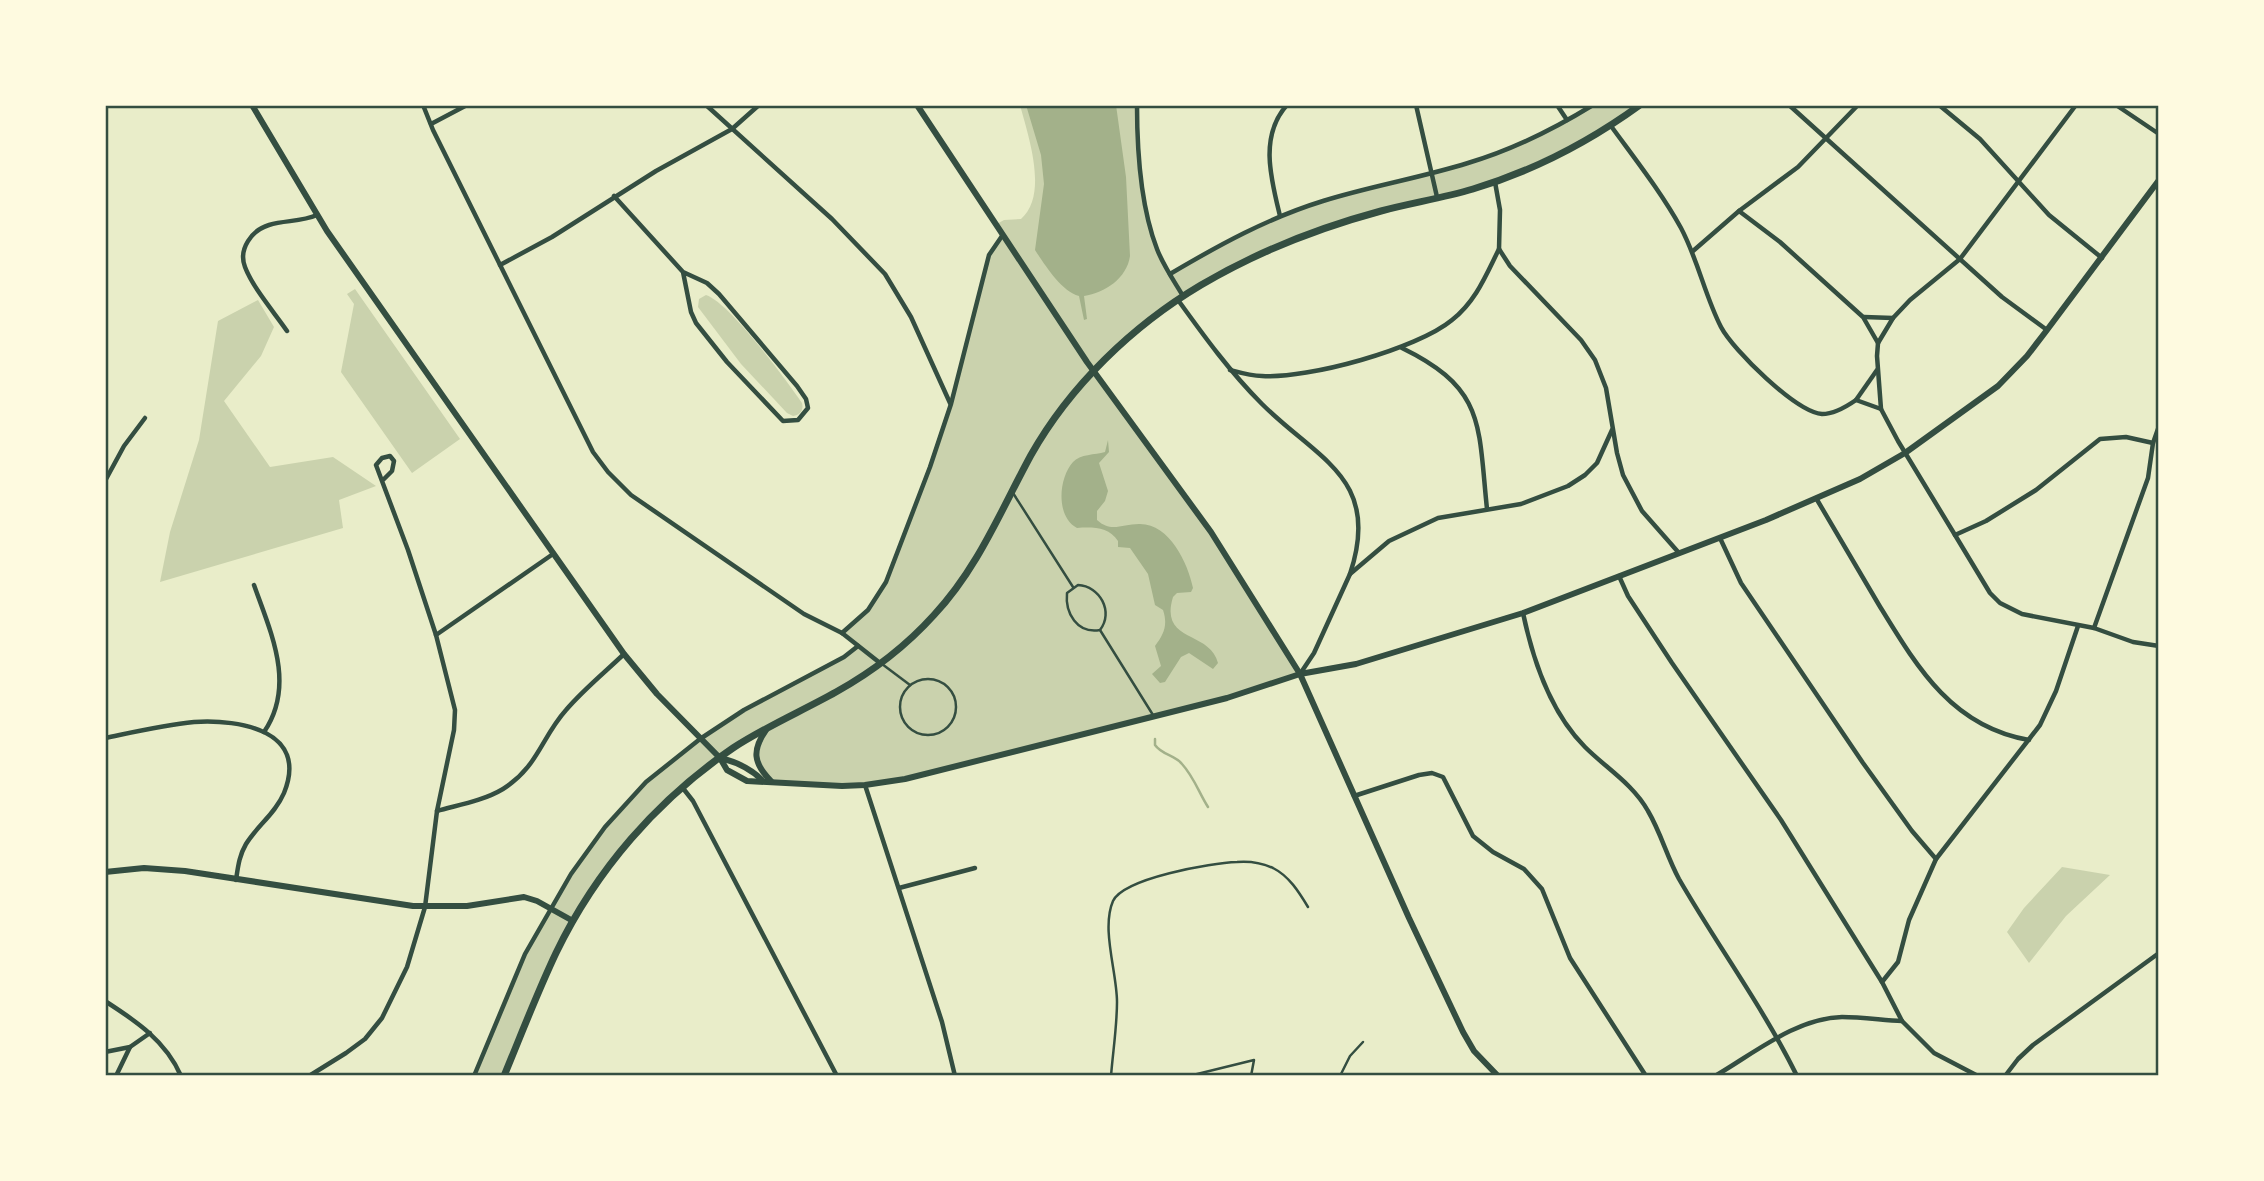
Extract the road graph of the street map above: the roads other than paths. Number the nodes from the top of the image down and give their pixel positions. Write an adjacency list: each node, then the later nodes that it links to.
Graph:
1 (252, 105): 31 (street)
2 (423, 105): 19 (street)
3 (467, 105): 19 (street)
4 (706, 105): 21 (street)
5 (759, 105): 21 (street)
6 (917, 105): 33 (street)
7 (1138, 105): 40 (street)
8 (1287, 105): 32 (street)
9 (1416, 105): 24 (street)
10 (1557, 105): 18 (street)
11 (1593, 105): 18 (street)
12 (1640, 105): 20 (main road)
13 (1789, 105): 23 (street)
14 (1858, 105): 23 (street)
15 (1939, 105): 26 (street)
16 (2076, 105): 26 (street)
17 (2116, 105): 22 (street)
18 (1567, 120): 24 (street)
19 (430, 124): 38 (street)
20 (1611, 125): 27 (main road); 35 (street)
21 (732, 129): 28 (street); 52 (street)
22 (2159, 134)
23 (1827, 139): 30 (street); 37 (street)
24 (1432, 173): 29 (street); 32 (street)
25 (2159, 180): 36 (street)
26 (2019, 181): 36 (street); 37 (street)
27 (1494, 182): 29 (main road); 34 (street)
28 (614, 197): 38 (street); 39 (street)
29 (1437, 197): 41 (main road)
30 (1739, 211): 35 (street); 42 (street)
31 (317, 215): 45 (street); 66 (street)
32 (1280, 216): 40 (street)
33 (1002, 236): 50 (street); 52 (street)
34 (1499, 249): 47 (street); 56 (street)
35 (1693, 251): 51 (street)
36 (2102, 258): 44 (street)
37 (1960, 259): 43 (street); 44 (street)
38 (500, 265): 76 (street)
39 (683, 272): 39 (street)
40 (1170, 274): 41 (street)
41 (1181, 298): 49 (street); 50 (main road)
42 (1863, 317): 43 (street); 46 (street)
43 (1893, 318): 46 (street)
44 (2047, 330): 58 (street)
45 (287, 331)
46 (1878, 343): 48 (street)
47 (1402, 348): 49 (street); 63 (street)
48 (1878, 369): 51 (street); 53 (street)
49 (1230, 370): 68 (street)
50 (1093, 371): 61 (main road); 82 (street)
51 (1856, 400): 53 (street)
52 (951, 404): 76 (street)
53 (1881, 409): 58 (street)
54 (145, 418): 59 (street)
55 (2159, 426): 57 (street)
56 (1612, 430): 63 (street); 67 (street)
57 (2152, 443): 64 (street); 74 (street)
58 (1905, 453): 62 (street); 64 (street)
59 (105, 481)
60 (382, 481): 60 (street); 77 (street)
61 (1013, 493): 71 (lane); 81 (main road)
62 (1816, 498): 65 (street); 89 (street)
63 (1487, 509): 68 (street)
64 (1955, 535): 73 (street)
65 (1720, 538): 67 (street); 96 (street)
66 (553, 554): 77 (street); 80 (street)
67 (1679, 554): 69 (street)
68 (1350, 574): 82 (street)
69 (1619, 576): 72 (street); 106 (street)
70 (254, 585): 86 (street)
71 (1073, 587): 75 (lane); 75 (lane)
72 (1524, 613): 82 (street); 110 (street)
73 (2078, 626): 74 (street); 89 (street)
74 (2094, 628): 79 (street)
75 (1100, 630): 84 (lane)
76 (842, 633): 78 (street)
77 (436, 635): 95 (street)
78 (858, 646): 81 (street); 88 (street)
79 (2159, 646)
80 (624, 654): 88 (street); 95 (street)
81 (881, 664): 83 (lane); 85 (main road)
82 (1300, 674): 84 (street); 94 (street)
83 (910, 685): 83 (lane)
84 (1153, 715): 92 (street)
85 (765, 730): 90 (main road); 91 (street)
86 (264, 732): 87 (street); 99 (street)
87 (105, 738)
88 (700, 738): 90 (street); 103 (street)
89 (2029, 740): 96 (street)
90 (720, 758): 91 (street); 93 (main road)
91 (772, 782): 92 (street)
92 (865, 785): 100 (street)
93 (682, 786): 104 (main road); 119 (street)
94 (1354, 796): 125 (street); 126 (street)
95 (437, 811): 101 (street)
96 (1936, 859): 106 (street)
97 (975, 868): 100 (street)
98 (105, 872): 99 (street)
99 (236, 880): 101 (street)
100 (899, 888): 120 (street)
101 (425, 907): 103 (street); 116 (street)
102 (1308, 907): 121 (lane)
103 (551, 909): 104 (street); 117 (street)
104 (573, 921): 118 (main road)
105 (2159, 953): 130 (street)
106 (1882, 982): 108 (street)
107 (105, 1001): 109 (street)
108 (1902, 1021): 110 (street); 129 (street)
109 (150, 1033): 112 (street); 115 (street)
110 (1778, 1038): 127 (street); 128 (street)
111 (1363, 1042): 124 (lane)
112 (130, 1047): 113 (street); 114 (street)
113 (105, 1052)
114 (116, 1076)
115 (181, 1076)
116 (309, 1076)
117 (474, 1076)
118 (504, 1076)
119 (837, 1076)
120 (955, 1076)
121 (1111, 1076)
122 (1189, 1076): 123 (lane)
123 (1251, 1076)
124 (1339, 1076)
125 (1498, 1076)
126 (1646, 1076)
127 (1715, 1076)
128 (1797, 1076)
129 (1978, 1076)
130 (2005, 1076)

